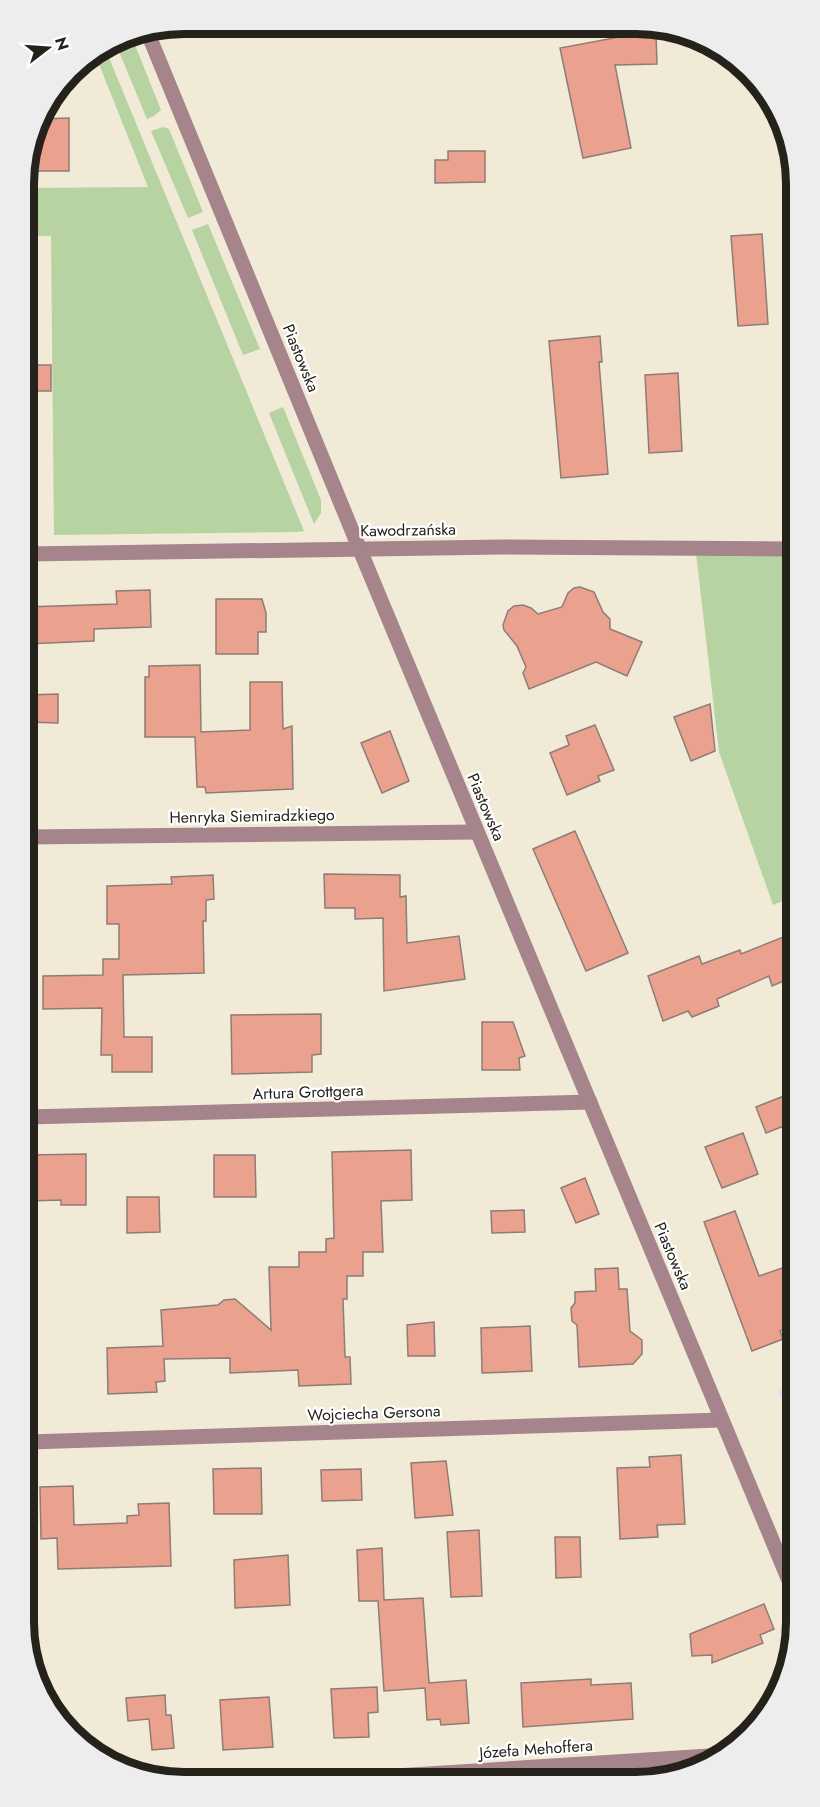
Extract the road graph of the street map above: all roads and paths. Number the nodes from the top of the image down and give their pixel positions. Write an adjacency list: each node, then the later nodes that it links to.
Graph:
1 (150, 39): 3 (street, Piastowska)
2 (786, 549): 3 (street, Kawodrzańska)
3 (360, 550): 4 (street, Kawodrzańska); 5 (street, Piastowska)
4 (35, 554)
5 (477, 832): 6 (street, Henryka Siemiradzkiego); 7 (street, Piastowska)
6 (35, 837)
7 (590, 1102): 8 (street, Artura Grottgera); 9 (street, Piastowska)
8 (34, 1117)
9 (721, 1420): 10 (street, Wojciecha Gersona); 11 (street, Piastowska)
10 (34, 1442)
11 (785, 1571)
12 (703, 1756): 13 (street, Józefa Mehoffera)
13 (459, 1772)

